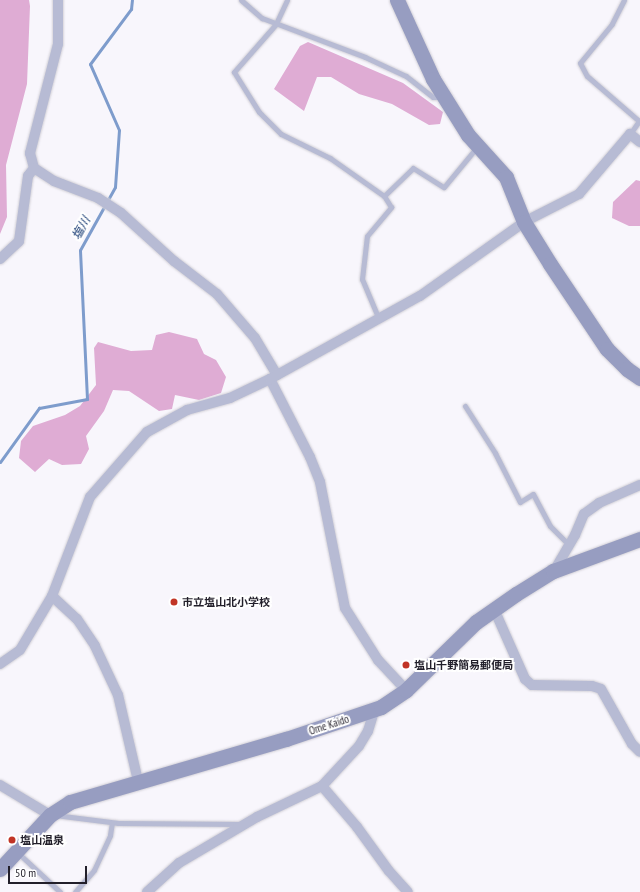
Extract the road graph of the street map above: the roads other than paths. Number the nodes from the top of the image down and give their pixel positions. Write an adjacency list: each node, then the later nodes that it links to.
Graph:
1 (58, 0): 11 (street)
2 (242, 0): 6 (lane)
3 (287, 0): 6 (lane)
4 (397, 0): 7 (street)
5 (624, 0): 8 (lane)
6 (276, 24): 7 (lane); 12 (lane)
7 (444, 97): 10 (street)
8 (630, 134): 9 (street); 13 (street)
9 (640, 142)
10 (477, 146): 12 (lane); 13 (street)
11 (34, 168): 14 (street); 16 (street)
12 (384, 196): 15 (lane)
13 (524, 222): 15 (street); 17 (street)
14 (0, 259)
15 (378, 317): 16 (street)
16 (274, 377): 23 (street); 26 (street)
17 (640, 378)
18 (465, 406): 21 (lane)
19 (640, 485): 21 (street)
20 (640, 539): 22 (street, Ome Kaido)
21 (569, 545): 22 (street)
22 (553, 571): 24 (street, Ome Kaido)
23 (52, 596): 25 (street); 29 (street)
24 (494, 609): 26 (street, Ome Kaido); 28 (street)
25 (0, 664)
26 (406, 690): 27 (street, Ome Kaido)
27 (374, 711): 29 (street, Ome Kaido); 31 (street)
28 (640, 752)
29 (138, 781): 32 (street, Ome Kaido)
30 (0, 785): 32 (street)
31 (322, 786): 34 (street); 40 (street)
32 (50, 815): 33 (lane); 35 (street, Ome Kaido)
33 (112, 823): 34 (lane); 38 (lane)
34 (246, 824): 39 (street)
35 (16, 851): 36 (street, Ome Kaido); 37 (lane)
36 (0, 869)
37 (60, 892)
38 (75, 892)
39 (146, 892)
40 (408, 892)

